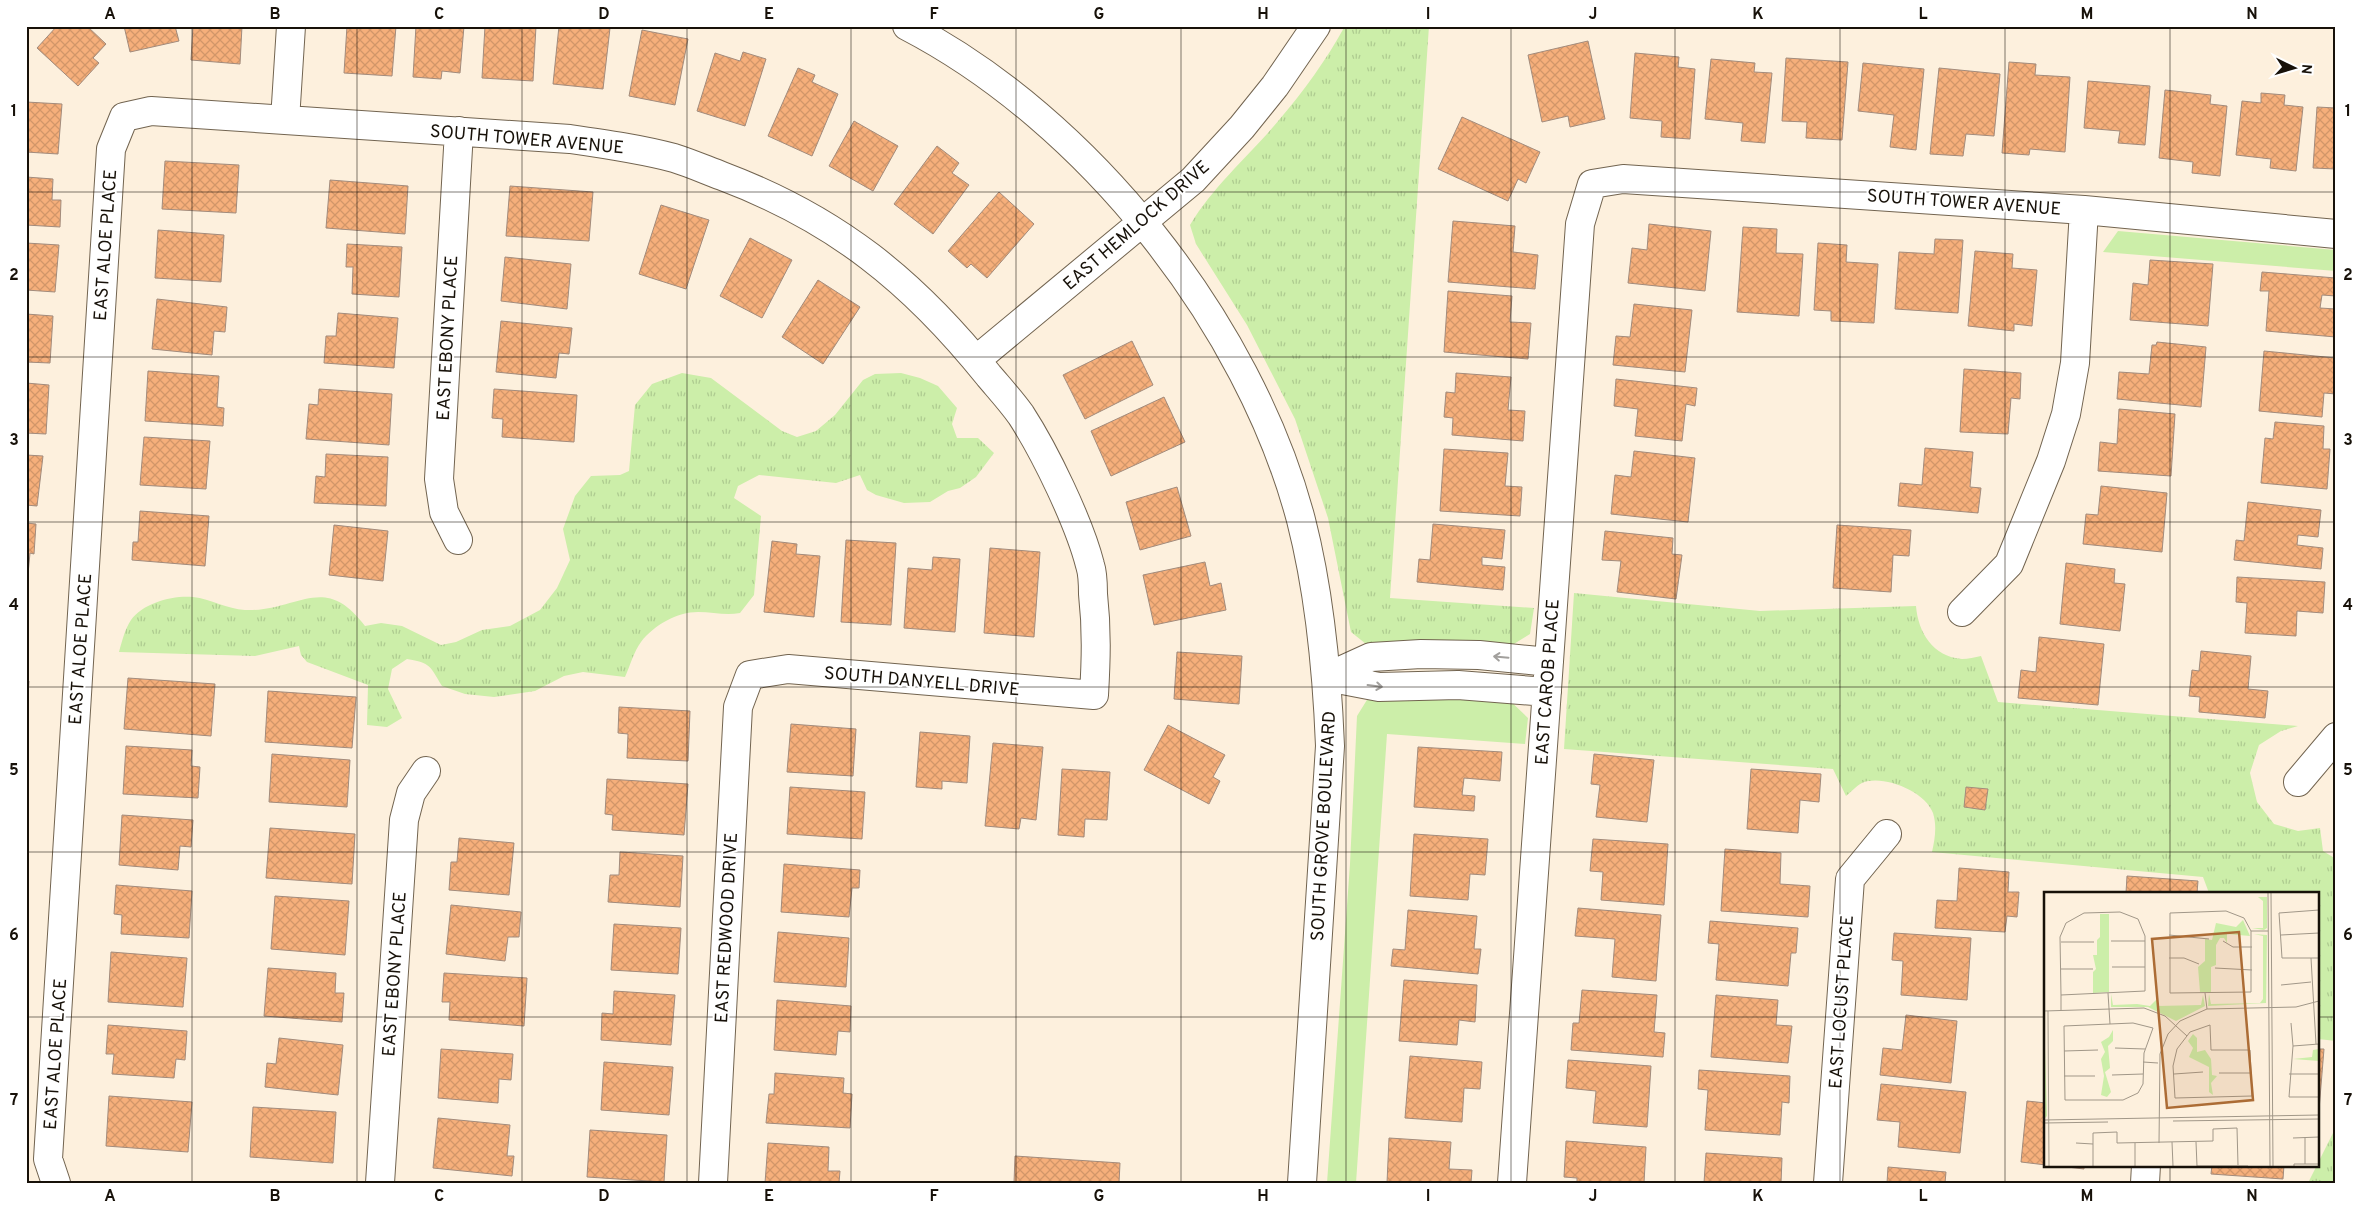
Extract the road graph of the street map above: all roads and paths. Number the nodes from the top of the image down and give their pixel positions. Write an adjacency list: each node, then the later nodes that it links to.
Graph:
1 (291, 26): 5 (street)
2 (907, 26): 9 (street, SOUTH GROVE BOULEVARD)
3 (1316, 26): 9 (street, EAST HEMLOCK DRIVE)
4 (124, 117): 5 (street, SOUTH TOWER AVENUE); 24 (street, EAST ALOE PLACE)
5 (285, 120): 6 (street, SOUTH TOWER AVENUE)
6 (458, 132): 11 (street, SOUTH TOWER AVENUE); 12 (street, EAST EBONY PLACE)
7 (1592, 184): 8 (street, SOUTH TOWER AVENUE); 14 (street, EAST CAROB PLACE)
8 (2084, 210): 10 (street, SOUTH TOWER AVENUE); 13 (street)
9 (1143, 223): 11 (street, EAST HEMLOCK DRIVE); 16 (street, SOUTH GROVE BOULEVARD)
10 (2336, 234)
11 (976, 360): 18 (street, SOUTH TOWER AVENUE)
12 (458, 540)
13 (1962, 612)
14 (1549, 662): 16 (street, one-way to 16); 17 (street, EAST CAROB PLACE)
15 (750, 675): 18 (street, SOUTH DANYELL DRIVE); 26 (street, EAST REDWOOD DRIVE)
16 (1328, 677): 17 (street, one-way to 17); 27 (street, SOUTH GROVE BOULEVARD)
17 (1547, 692): 28 (street, EAST CAROB PLACE)
18 (1094, 695)
19 (2336, 737): 21 (street)
20 (426, 771): 25 (street, EAST EBONY PLACE)
21 (2298, 782)
22 (1887, 834): 29 (street, EAST LOCUST PLACE)
23 (2146, 1166): 30 (street)
24 (56, 1183)
25 (380, 1183)
26 (713, 1183)
27 (1302, 1183)
28 (1512, 1183)
29 (1828, 1183)
30 (2145, 1183)

